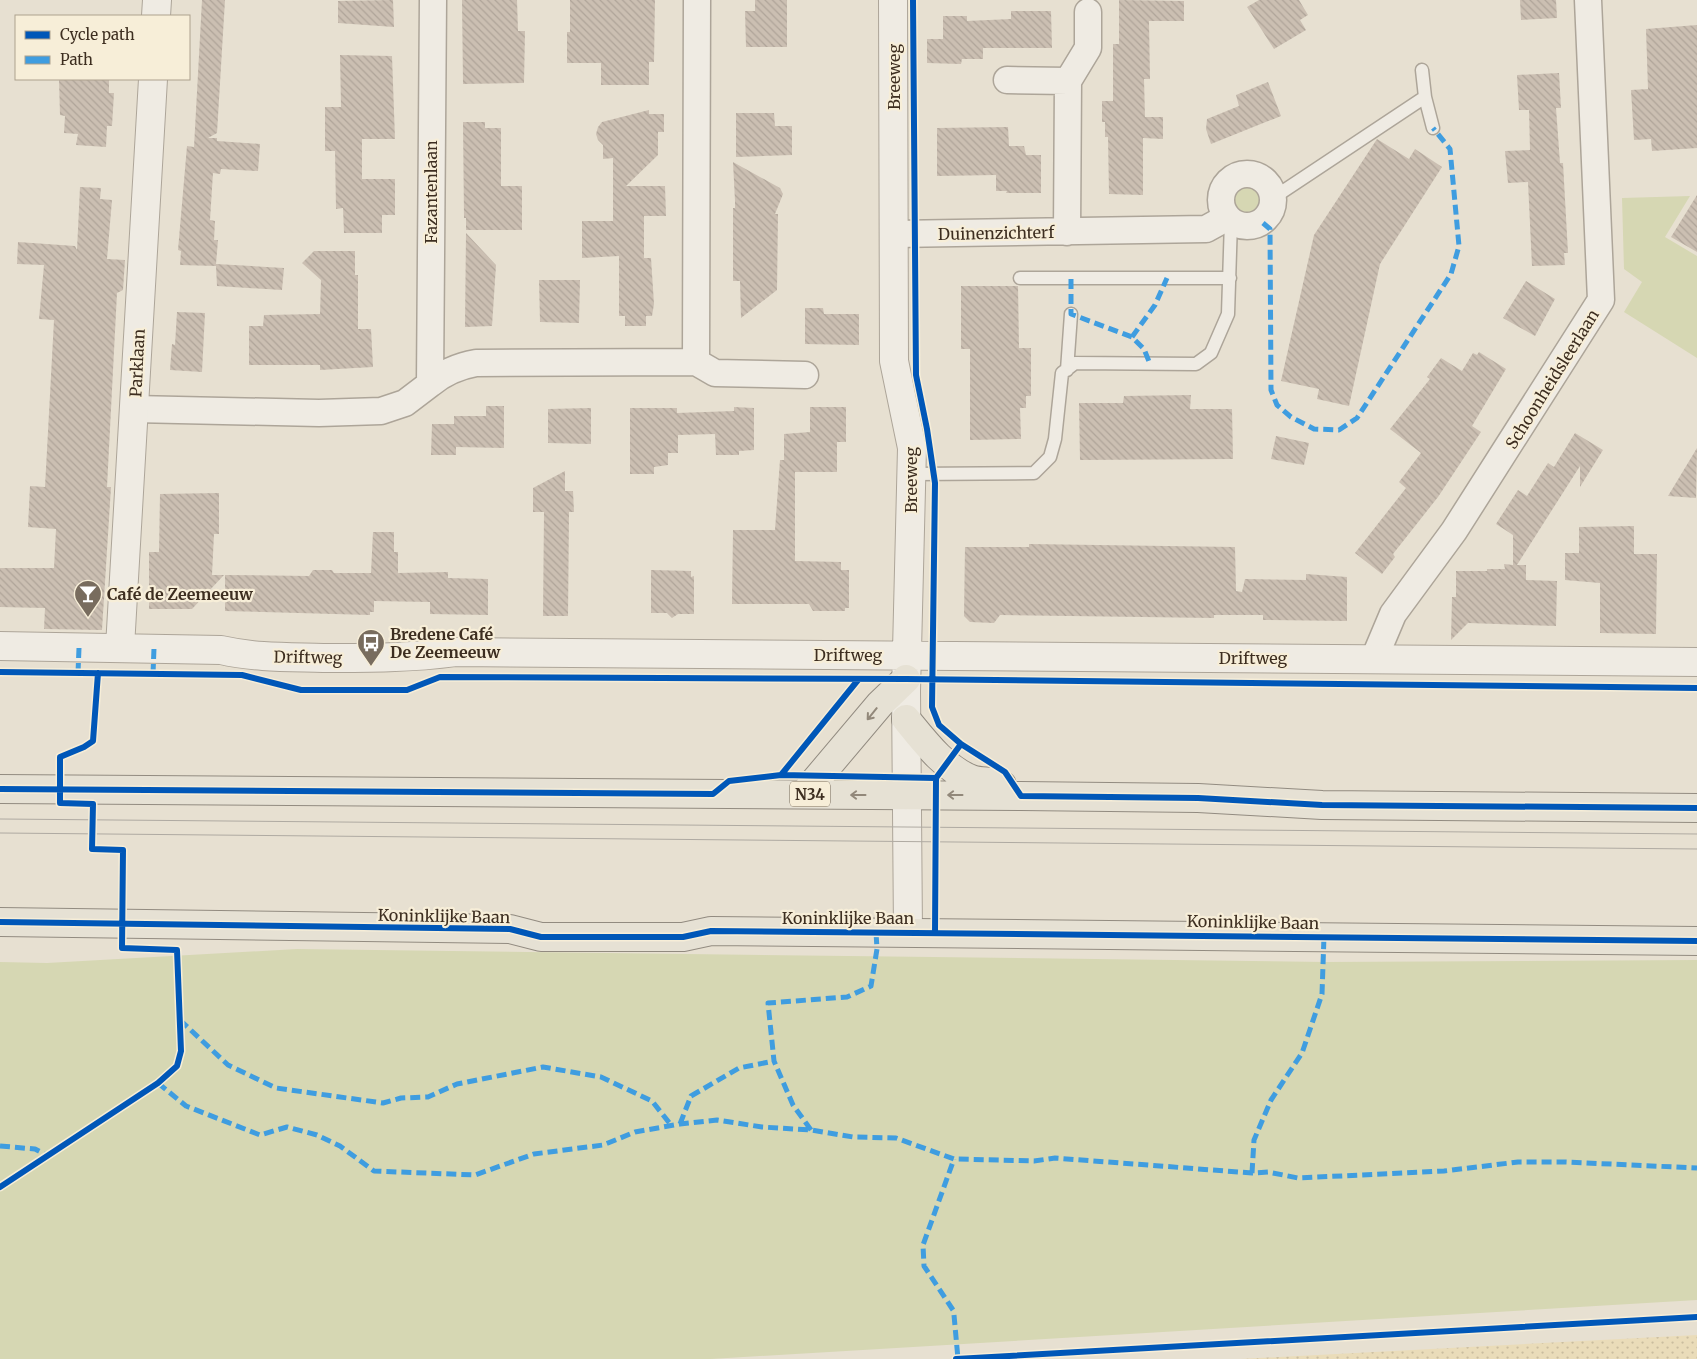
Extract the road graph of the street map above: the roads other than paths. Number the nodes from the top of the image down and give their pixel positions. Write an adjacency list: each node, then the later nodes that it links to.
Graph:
1 (157, 0): 7 (street)
2 (433, 0): 24 (street, Fazantenlaan)
3 (697, 0): 21 (street)
4 (893, 0): 17 (street, Breeweg)
5 (1588, 0): 29 (street, Schoonheidsleerlaan)
6 (1088, 12): 11 (street)
7 (156, 15)
8 (1422, 70): 12 (lane)
9 (152, 80): 25 (street, Parklaan)
10 (1007, 80): 11 (street)
11 (1068, 81): 16 (street, Duinenzichterf)
12 (1425, 97): 13 (lane); 14 (lane)
13 (1433, 128)
14 (1272, 198): 15 (street); 15 (street)
15 (1229, 219): 16 (street, Duinenzichterf); 19 (lane)
16 (1067, 232): 17 (street, Duinenzichterf)
17 (895, 234): 26 (street, Breeweg)
18 (1020, 278): 19 (lane)
19 (1230, 278): 22 (lane)
20 (1071, 314): 22 (lane)
21 (696, 362): 23 (street); 24 (street)
22 (1066, 370): 26 (lane)
23 (805, 375)
24 (430, 384): 25 (street)
25 (134, 409): 28 (street, Parklaan)
26 (912, 474): 31 (street, Breeweg)
27 (0, 646): 28 (street, Driftweg)
28 (120, 647): 31 (street, Driftweg)
29 (1374, 659): 30 (street, Driftweg); 31 (street, Driftweg)
30 (1697, 662)
31 (907, 667): 32 (street, Breeweg); 34 (main road, one-way to 34)
32 (906, 719): 35 (street, Breeweg); 36 (main road)
33 (0, 789): 34 (main road, N34)
34 (804, 794): 35 (main road, N34, one-way to 34)
35 (907, 795): 36 (main road, N34, one-way to 35); 39 (street, Breeweg)
36 (1021, 796): 37 (main road, N34)
37 (1697, 808)
38 (0, 922): 39 (main road, Koninklijke Baan)
39 (908, 932): 40 (main road, Koninklijke Baan)
40 (1697, 941)

